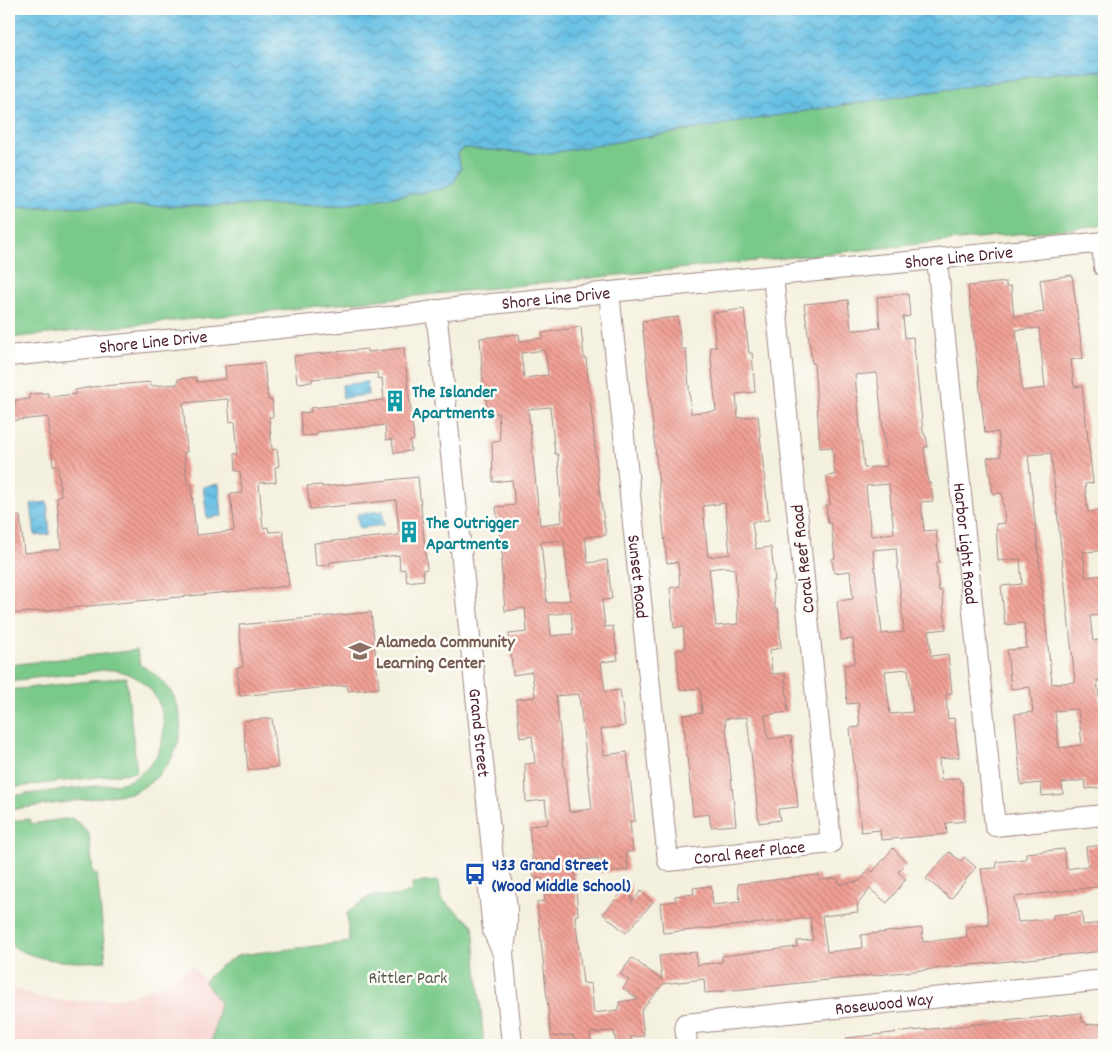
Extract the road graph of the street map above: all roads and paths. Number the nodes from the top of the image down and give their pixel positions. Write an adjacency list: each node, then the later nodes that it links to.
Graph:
1 (1103, 242): 2 (street, Shore Line Drive); 3 (street)
2 (938, 260): 4 (street, Shore Line Drive); 8 (street, Harbor Light Road)
3 (1104, 267)
4 (774, 276): 5 (street, Shore Line Drive); 9 (street, Coral Reef Road)
5 (609, 292): 6 (street, Shore Line Drive); 10 (street, Sunset Road)
6 (436, 310): 7 (street, Shore Line Drive); 12 (street, Grand Street)
7 (9, 356)
8 (1104, 815)
9 (831, 843): 10 (street, Coral Reef Place)
10 (668, 861)
11 (1104, 980): 13 (street, Rosewood Way)
12 (512, 1045)
13 (688, 1045)

